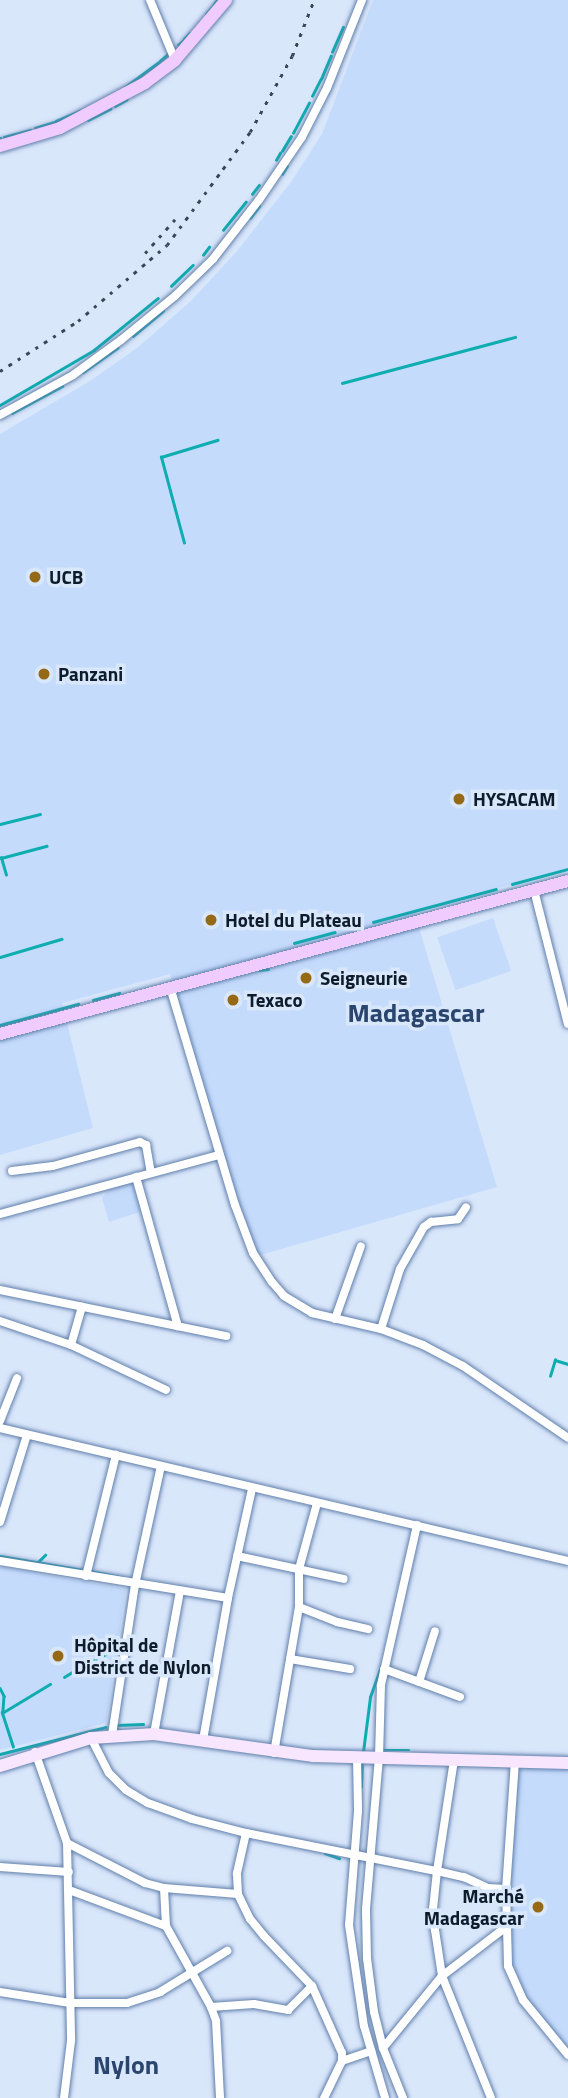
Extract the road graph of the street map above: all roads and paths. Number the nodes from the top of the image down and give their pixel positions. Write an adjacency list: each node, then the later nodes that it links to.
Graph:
1 (150, 0): 4 (street)
2 (226, 0): 4 (main road)
3 (362, 0): 6 (street)
4 (175, 60): 5 (main road)
5 (0, 146)
6 (0, 415)
7 (568, 881): 8 (main road)
8 (534, 890): 9 (main road); 10 (street)
9 (170, 987): 11 (main road); 12 (street)
10 (568, 1024)
11 (0, 1034)
12 (219, 1155): 14 (street); 21 (street)
13 (12, 1171): 14 (street)
14 (151, 1173): 15 (street)
15 (136, 1177): 17 (street); 23 (street)
16 (466, 1207): 24 (street)
17 (0, 1214)
18 (361, 1247): 21 (street)
19 (0, 1290): 20 (street)
20 (82, 1307): 23 (street); 26 (street)
21 (335, 1319): 24 (street)
22 (0, 1321): 26 (street)
23 (178, 1326): 25 (street)
24 (382, 1329): 32 (street)
25 (226, 1336)
26 (71, 1345): 28 (street)
27 (17, 1378): 29 (street)
28 (166, 1390)
29 (0, 1421)
30 (0, 1427): 31 (street)
31 (27, 1435): 33 (street); 37 (street)
32 (568, 1438)
33 (116, 1455): 34 (street); 43 (street)
34 (161, 1466): 35 (street); 45 (street)
35 (252, 1489): 36 (street); 39 (street)
36 (317, 1503): 38 (street); 42 (street)
37 (0, 1522)
38 (417, 1525): 41 (street); 53 (street)
39 (237, 1556): 42 (street); 47 (street)
40 (0, 1561): 43 (street)
41 (568, 1561)
42 (299, 1569): 44 (street); 48 (street)
43 (86, 1576): 45 (street)
44 (344, 1579)
45 (135, 1585): 46 (street); 57 (street)
46 (180, 1591): 47 (street); 56 (street)
47 (228, 1598): 59 (street)
48 (299, 1607): 49 (street); 51 (street)
49 (368, 1629)
50 (435, 1631): 54 (street)
51 (290, 1659): 52 (street); 61 (street)
52 (350, 1669)
53 (384, 1669): 54 (street); 62 (street)
54 (419, 1682): 55 (street)
55 (460, 1697)
56 (154, 1734): 57 (street); 59 (street)
57 (112, 1735): 58 (street)
58 (91, 1738): 60 (street); 67 (street)
59 (203, 1740): 61 (street)
60 (35, 1752): 66 (street); 68 (street)
61 (274, 1753): 62 (street)
62 (366, 1757): 63 (street); 69 (street); 70 (street)
63 (454, 1760): 64 (street); 72 (street)
64 (515, 1761): 65 (street); 75 (street)
65 (568, 1763)
66 (0, 1766)
67 (246, 1833): 69 (street); 77 (street)
68 (67, 1843): 73 (street); 74 (street)
69 (356, 1855): 70 (street); 88 (street)
70 (369, 1860): 72 (street); 87 (street)
71 (0, 1867): 73 (street)
72 (437, 1871): 75 (street); 82 (street)
73 (69, 1872): 76 (street)
74 (164, 1888): 77 (street); 78 (street)
75 (506, 1889): 79 (street)
76 (69, 1890): 78 (street); 85 (street)
77 (238, 1894): 83 (street)
78 (166, 1926): 81 (street)
79 (506, 1927): 82 (street); 89 (street)
80 (227, 1951): 81 (street)
81 (192, 1972): 85 (street); 86 (street)
82 (442, 1976): 87 (street); 96 (street)
83 (312, 1986): 86 (street); 90 (street)
84 (0, 1992): 85 (street)
85 (70, 2003): 91 (street)
86 (211, 2007): 92 (street)
87 (383, 2048): 95 (street)
88 (371, 2051): 90 (street); 94 (street)
89 (568, 2055)
90 (342, 2061): 93 (street)
91 (64, 2098)
92 (220, 2098)
93 (324, 2098)
94 (385, 2098)
95 (403, 2098)
96 (491, 2098)

